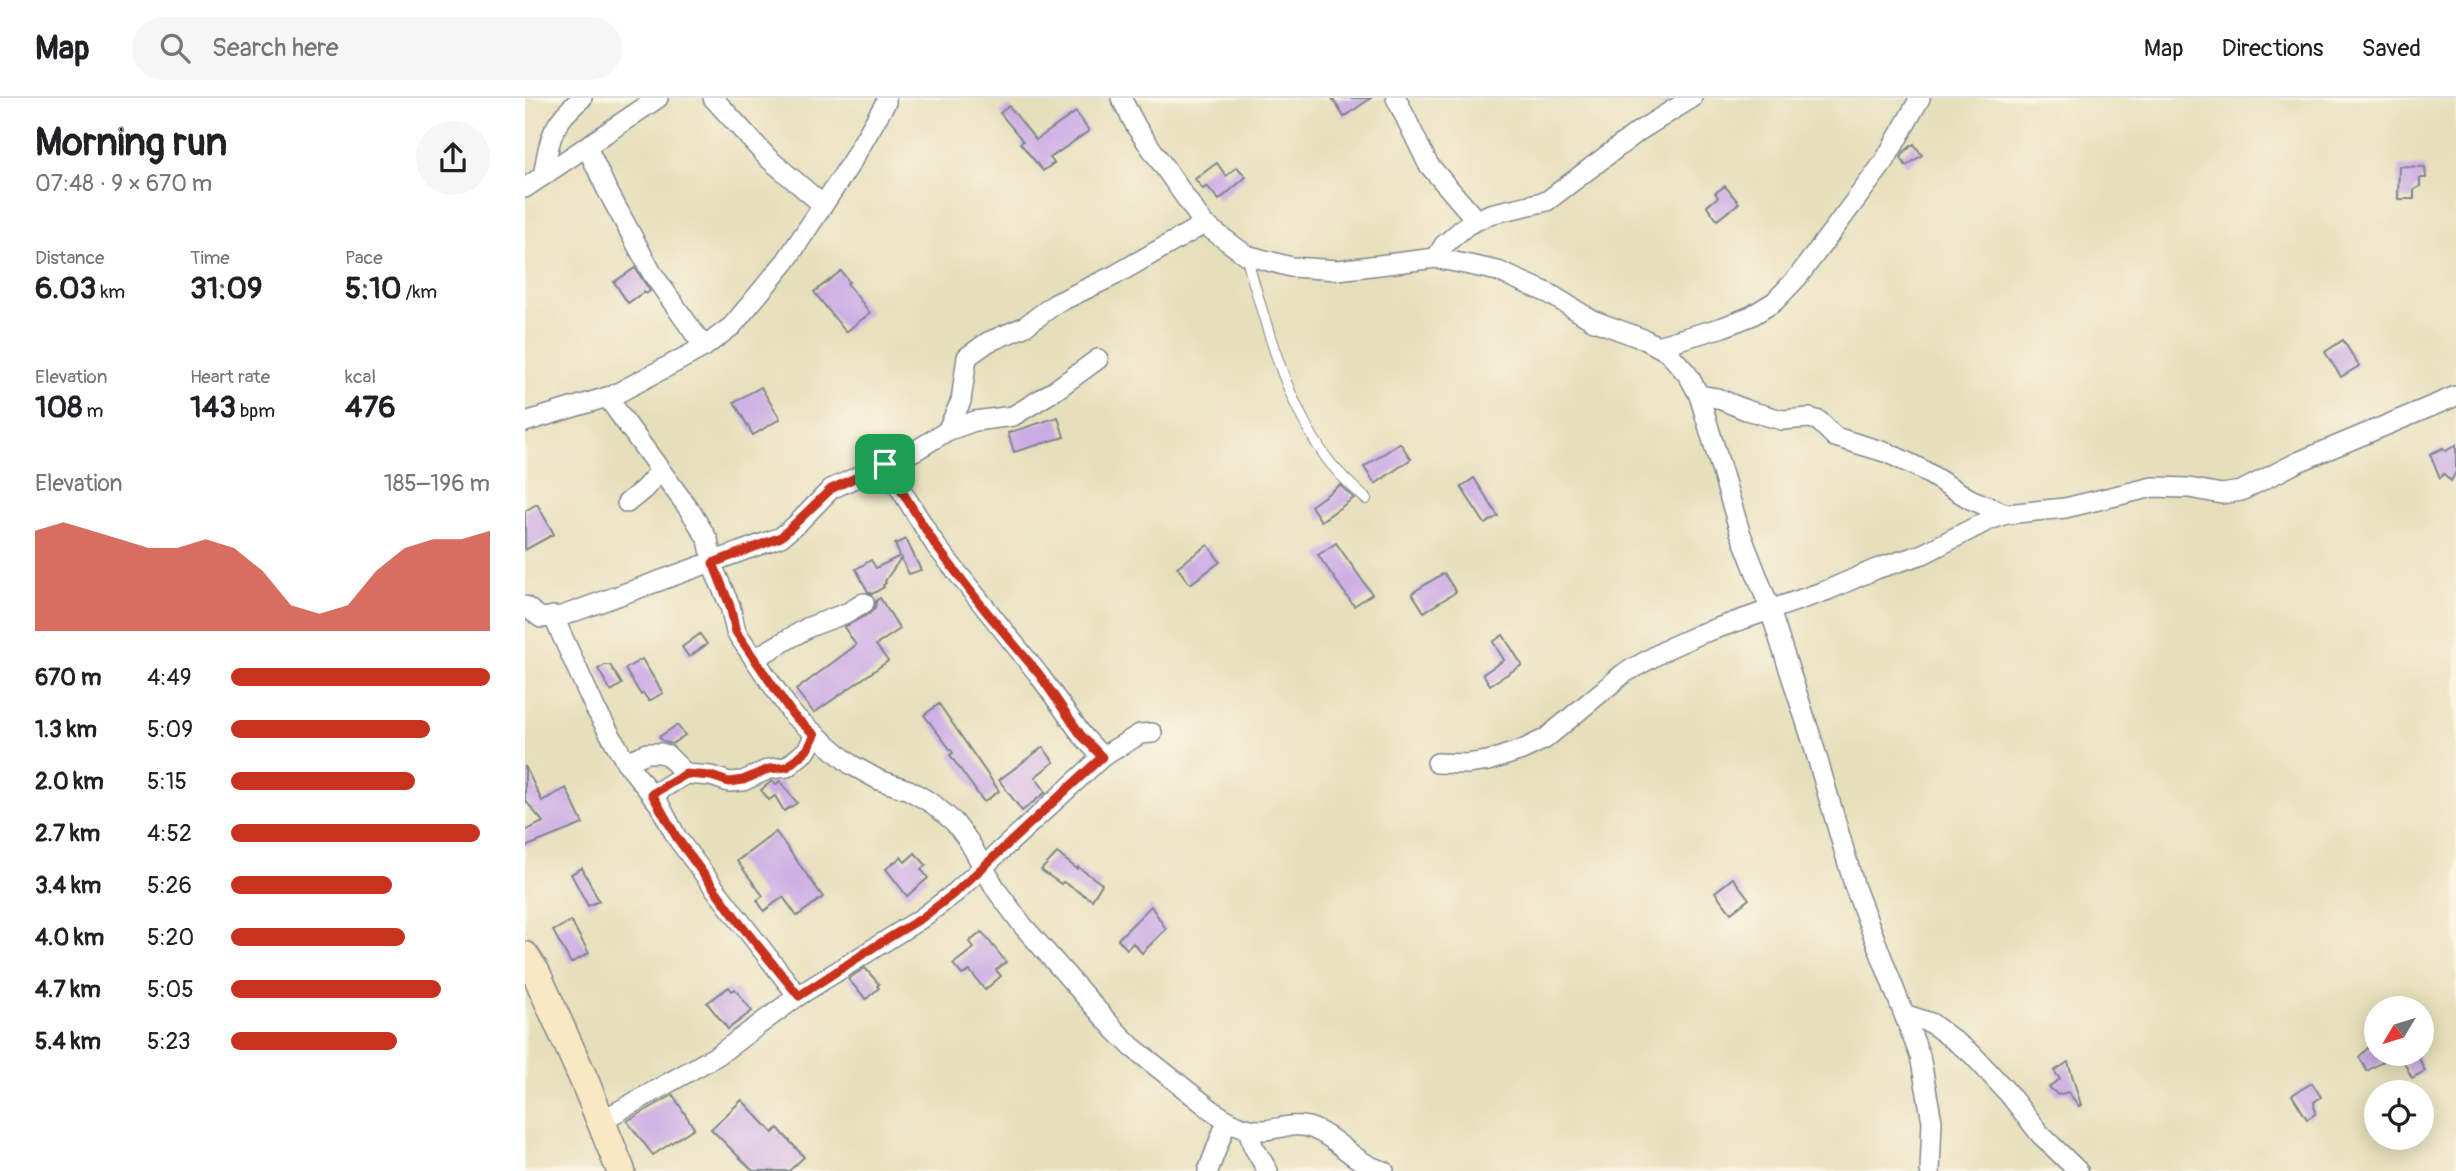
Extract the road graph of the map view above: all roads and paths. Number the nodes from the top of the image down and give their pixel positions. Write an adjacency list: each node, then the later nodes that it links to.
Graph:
1 (582, 98): 10 (street)
2 (658, 98): 9 (street)
3 (713, 98): 12 (street)
4 (886, 98): 12 (street)
5 (1121, 98): 14 (street)
6 (1396, 98): 13 (street)
7 (1692, 98): 13 (street)
8 (1920, 98): 17 (street)
9 (587, 147): 10 (street); 18 (street)
10 (543, 176): 11 (street)
11 (525, 188)
12 (823, 205): 18 (street)
13 (1476, 220): 16 (street)
14 (1204, 224): 15 (street); 24 (street)
15 (1246, 255): 16 (street); 27 (lane)
16 (1436, 258): 17 (street)
17 (1657, 346): 20 (street)
18 (704, 347): 22 (street)
19 (1098, 359): 24 (street)
20 (1699, 395): 29 (street); 33 (street)
21 (2456, 396): 29 (street)
22 (607, 397): 23 (street); 26 (street)
23 (525, 422)
24 (947, 431): 25 (street)
25 (885, 464): 30 (street); 38 (street)
26 (660, 471): 28 (street); 30 (street)
27 (1366, 499)
28 (627, 503)
29 (2006, 514): 33 (street)
30 (713, 563): 34 (street); 35 (street)
31 (864, 603): 35 (street)
32 (525, 606): 34 (street)
33 (1770, 609): 40 (street); 46 (street)
34 (540, 620): 39 (street)
35 (754, 659): 37 (street)
36 (1152, 733): 38 (street)
37 (815, 735): 41 (street); 43 (street)
38 (1102, 757): 43 (street)
39 (626, 762): 41 (street); 42 (street)
40 (1437, 763)
41 (686, 774): 42 (street)
42 (652, 794): 45 (street)
43 (983, 867): 45 (street); 48 (street)
44 (525, 956): 47 (street)
45 (799, 996): 47 (street)
46 (1904, 1014): 54 (street); 55 (street)
47 (601, 1121): 50 (street)
48 (1227, 1121): 49 (street); 51 (street)
49 (1248, 1129): 52 (street); 53 (street)
50 (621, 1171)
51 (1208, 1171)
52 (1269, 1171)
53 (1384, 1171)
54 (1930, 1171)
55 (2078, 1171)

